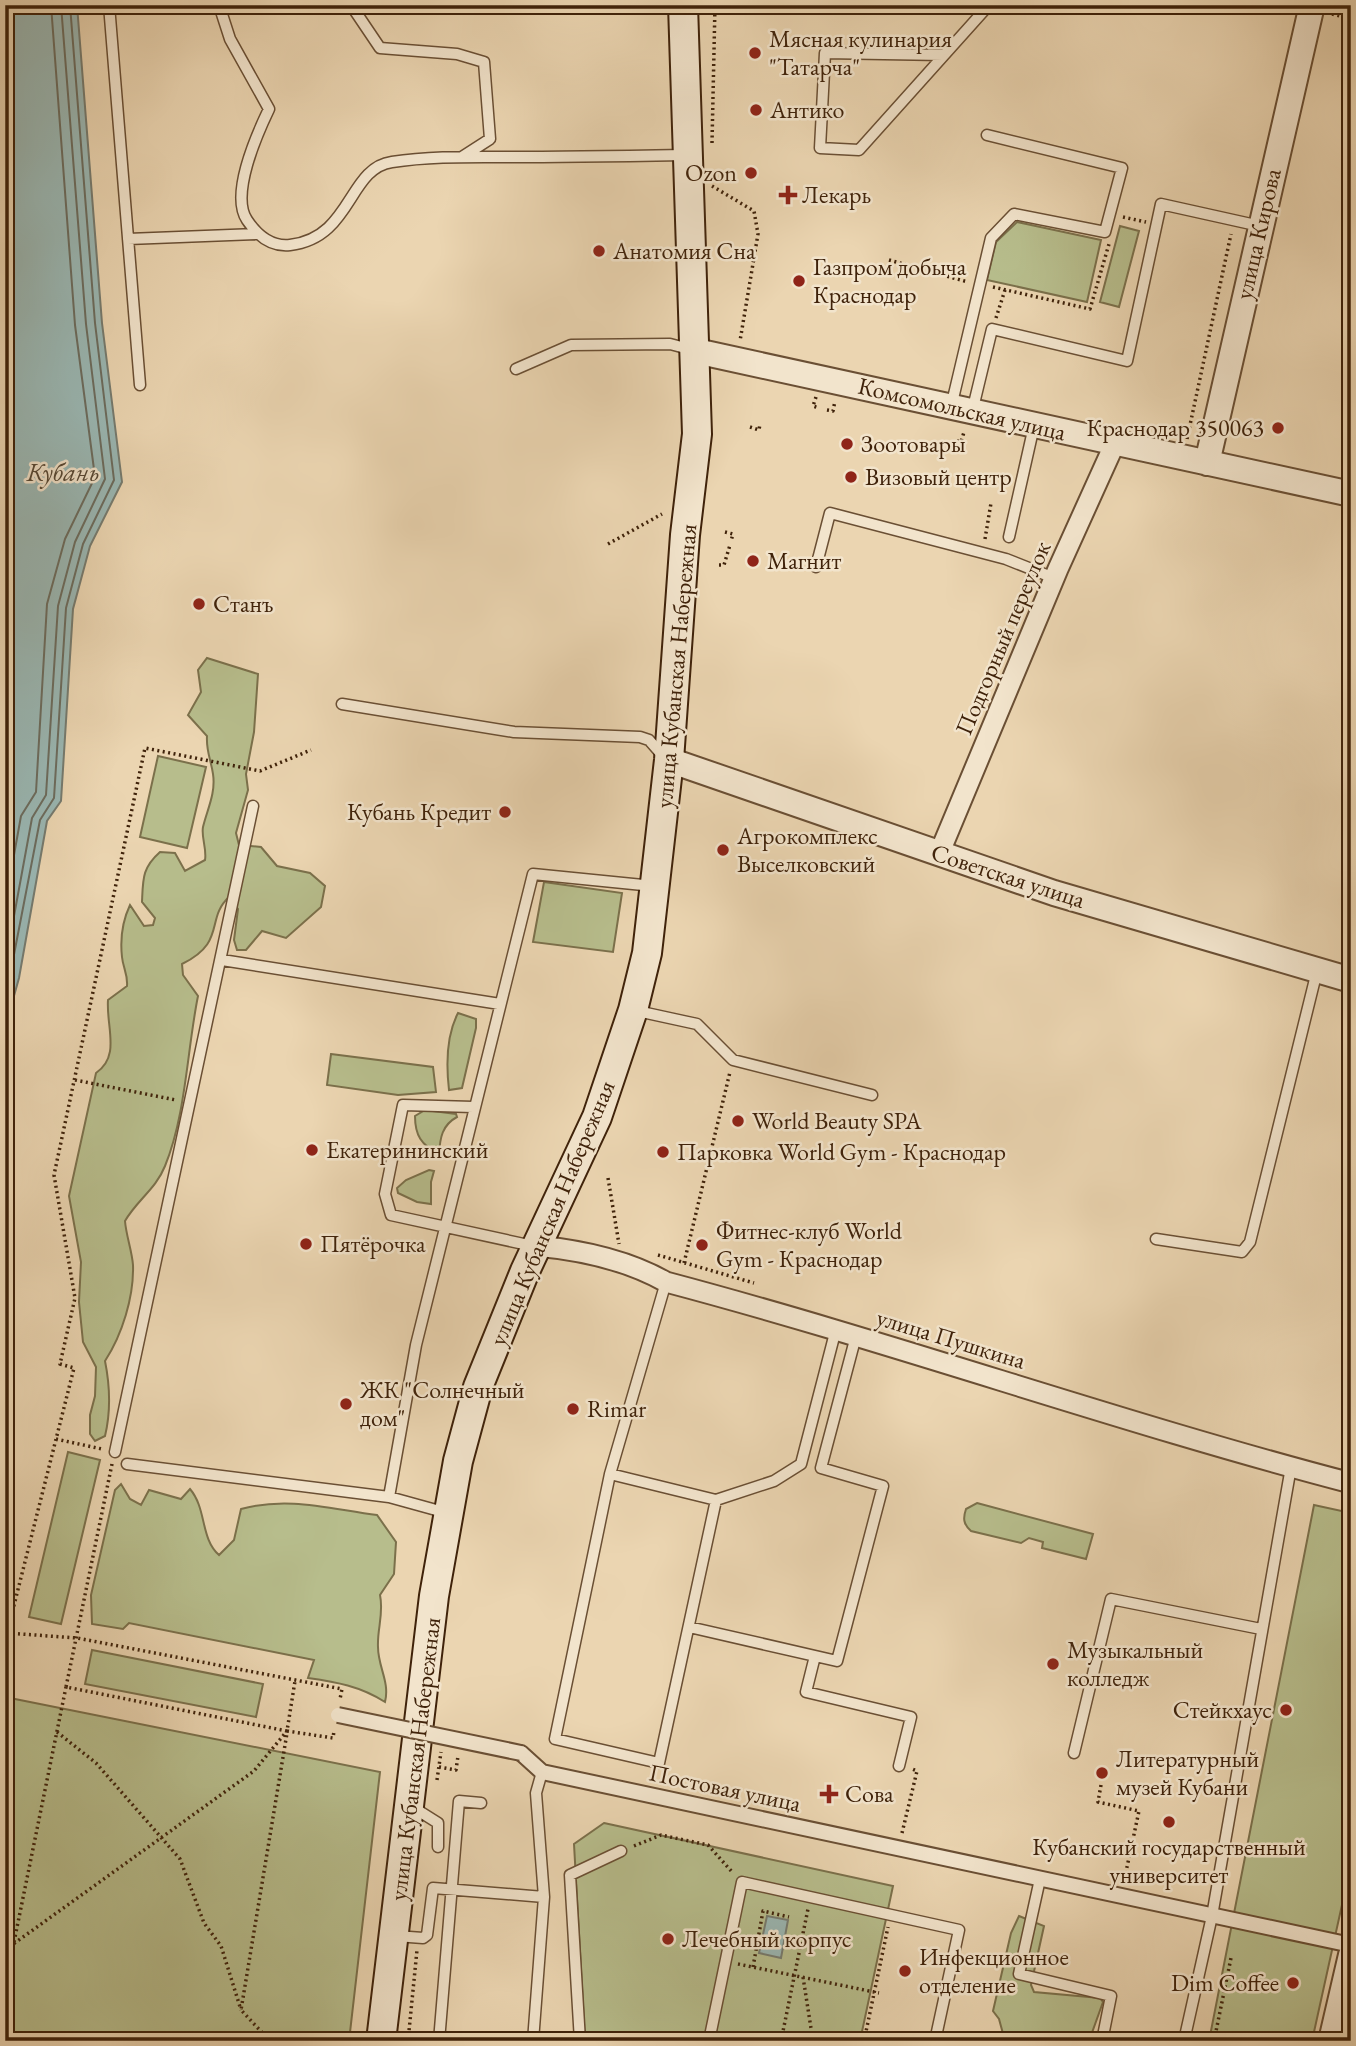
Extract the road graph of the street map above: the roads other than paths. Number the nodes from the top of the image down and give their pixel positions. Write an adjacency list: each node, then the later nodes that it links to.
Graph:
1 (109, 5): 13 (lane)
2 (219, 5): 12 (lane)
3 (351, 5): 10 (lane)
4 (683, 5): 9 (main road, улица Кубанская Набережная)
5 (989, 5): 7 (lane)
6 (1312, 5): 11 (street, улица Кирова)
7 (943, 55): 7 (lane)
8 (987, 135): 17 (lane)
9 (700, 150): 10 (lane); 14 (main road, улица Кубанская Набережная)
10 (461, 158): 12 (lane)
11 (1260, 226): 17 (lane); 20 (street, улица Кирова)
12 (257, 234): 13 (lane)
13 (128, 239): 16 (lane)
14 (696, 351): 15 (lane); 17 (street, Комсомольская улица); 26 (main road, улица Кубанская Набережная)
15 (516, 369)
16 (140, 385)
17 (963, 416): 18 (street, Комсомольская улица)
18 (1034, 426): 19 (street, Комсомольская улица); 22 (lane)
19 (1115, 443): 20 (street, Комсомольская улица); 24 (street, Подгорный переулок)
20 (1207, 463): 21 (street, Комсомольская улица)
21 (1351, 494)
22 (1009, 537)
23 (816, 567): 24 (lane)
24 (1054, 578): 28 (street, Подгорный переулок)
25 (342, 704): 26 (lane)
26 (669, 761): 28 (street, Советская улица); 29 (main road, улица Кубанская Набережная)
27 (253, 806): 30 (lane)
28 (939, 854): 31 (street, Советская улица)
29 (657, 886): 33 (lane); 34 (main road, улица Кубанская Набережная)
30 (222, 960): 33 (lane); 43 (lane)
31 (1317, 971): 32 (street, Советская улица); 38 (lane)
32 (1351, 980)
33 (500, 1004): 36 (lane)
34 (633, 1010): 35 (lane); 39 (main road, улица Кубанская Набережная)
35 (872, 1095)
36 (473, 1107): 37 (lane); 37 (lane)
37 (445, 1228): 39 (lane); 48 (lane)
38 (1156, 1239)
39 (536, 1246): 40 (street, улица Пушкина); 50 (main road, улица Кубанская Набережная)
40 (666, 1282): 41 (street, улица Пушкина); 46 (lane)
41 (836, 1329): 42 (street, улица Пушкина); 49 (lane)
42 (856, 1336): 45 (street, улица Пушкина); 53 (lane)
43 (115, 1452)
44 (127, 1464): 48 (lane)
45 (1291, 1467): 47 (street, улица Пушкина); 52 (lane)
46 (610, 1474): 49 (lane); 51 (lane)
47 (1351, 1483)
48 (389, 1497): 50 (lane)
49 (716, 1500): 51 (lane)
50 (448, 1514): 59 (main road, улица Кубанская Набережная)
51 (689, 1627): 53 (lane)
52 (1261, 1629): 55 (lane); 65 (lane)
53 (815, 1656): 56 (lane)
54 (338, 1715): 57 (street, bridge)
55 (1074, 1754)
56 (899, 1766)
57 (542, 1772): 62 (street, Постовая улица); 64 (lane)
58 (481, 1803): 63 (lane)
59 (421, 1812): 60 (lane); 66 (main road, улица Кубанская Набережная)
60 (438, 1847)
61 (621, 1851): 73 (lane)
62 (1040, 1879): 65 (street, Постовая улица); 76 (lane)
63 (452, 1889): 64 (lane); 66 (lane); 71 (lane)
64 (544, 1897): 72 (lane)
65 (1212, 1916): 67 (street, Постовая улица); 77 (lane)
66 (406, 1937): 70 (main road, улица Кубанская Набережная)
67 (1351, 1945)
68 (1351, 1955): 78 (street)
69 (1351, 2028): 79 (main road)
70 (381, 2041)
71 (439, 2041)
72 (534, 2041)
73 (580, 2041)
74 (709, 2041): 75 (lane)
75 (935, 2041)
76 (1102, 2041)
77 (1184, 2041)
78 (1331, 2041)
79 (1348, 2041)

